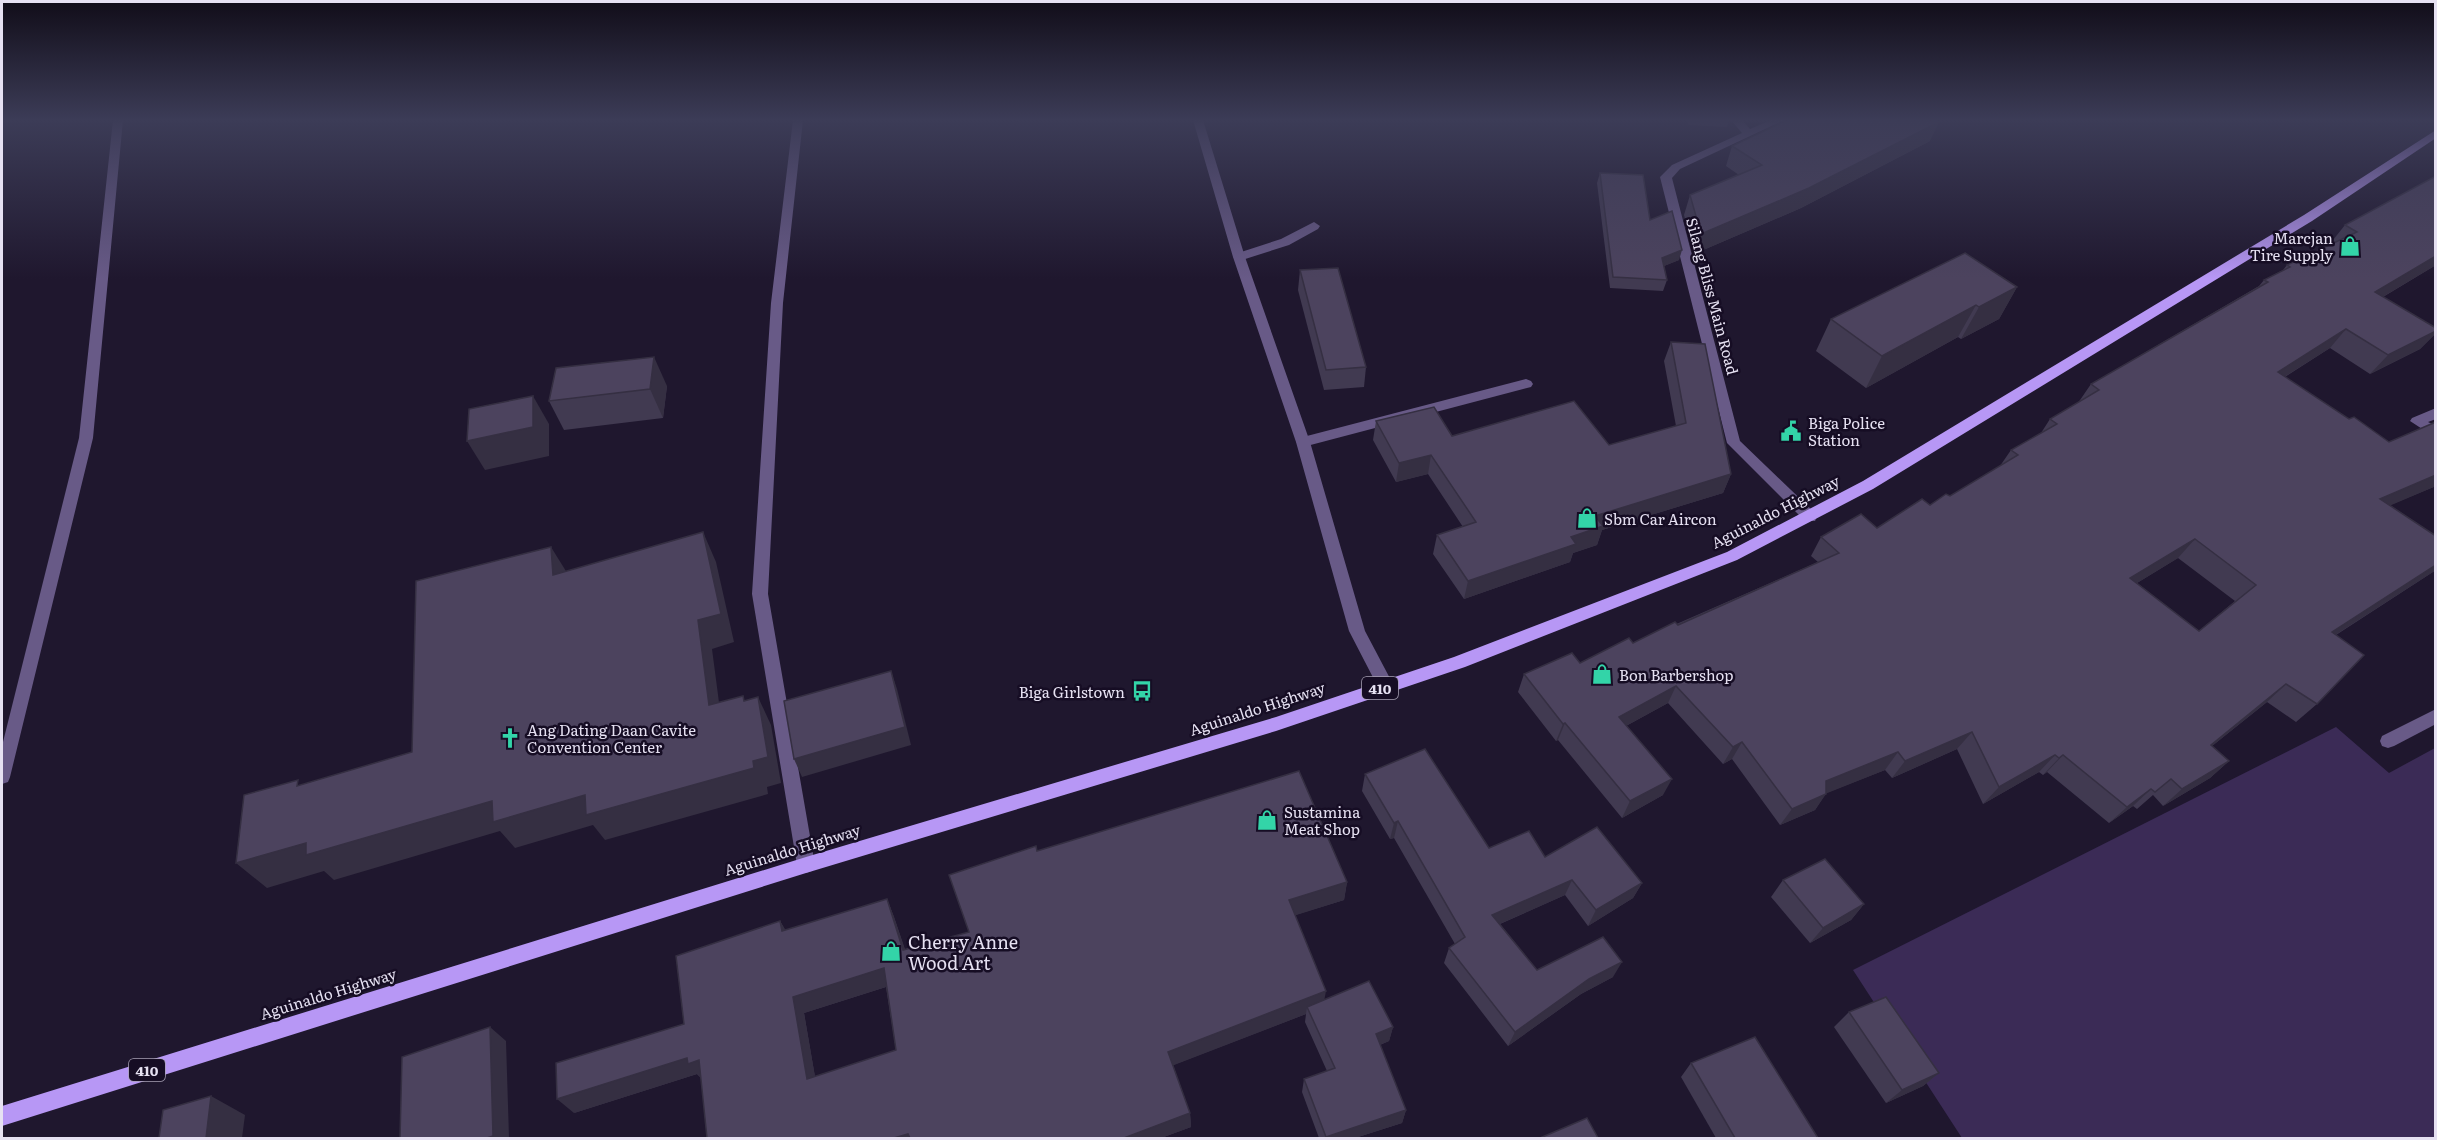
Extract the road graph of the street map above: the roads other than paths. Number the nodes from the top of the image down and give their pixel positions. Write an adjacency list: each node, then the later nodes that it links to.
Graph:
1 (113, 173): 16 (street)
2 (792, 173): 17 (street)
3 (1214, 173): 7 (street)
4 (1670, 173): 12 (street, Silang Bliss Main Road)
5 (2377, 173): 12 (main road, Aguinaldo Highway / 410)
6 (1314, 226): 7 (street)
7 (1239, 257): 11 (street)
8 (1526, 384): 11 (street)
9 (2436, 412): 10 (street)
10 (2436, 433)
11 (1303, 442): 13 (street)
12 (1810, 517): 13 (main road, Aguinaldo Highway / 410)
13 (1386, 686): 17 (main road, Aguinaldo Highway / 410)
14 (2436, 716): 15 (street)
15 (2388, 741)
16 (2, 777)
17 (806, 865): 18 (main road, Aguinaldo Highway / 410)
18 (2, 1116)

